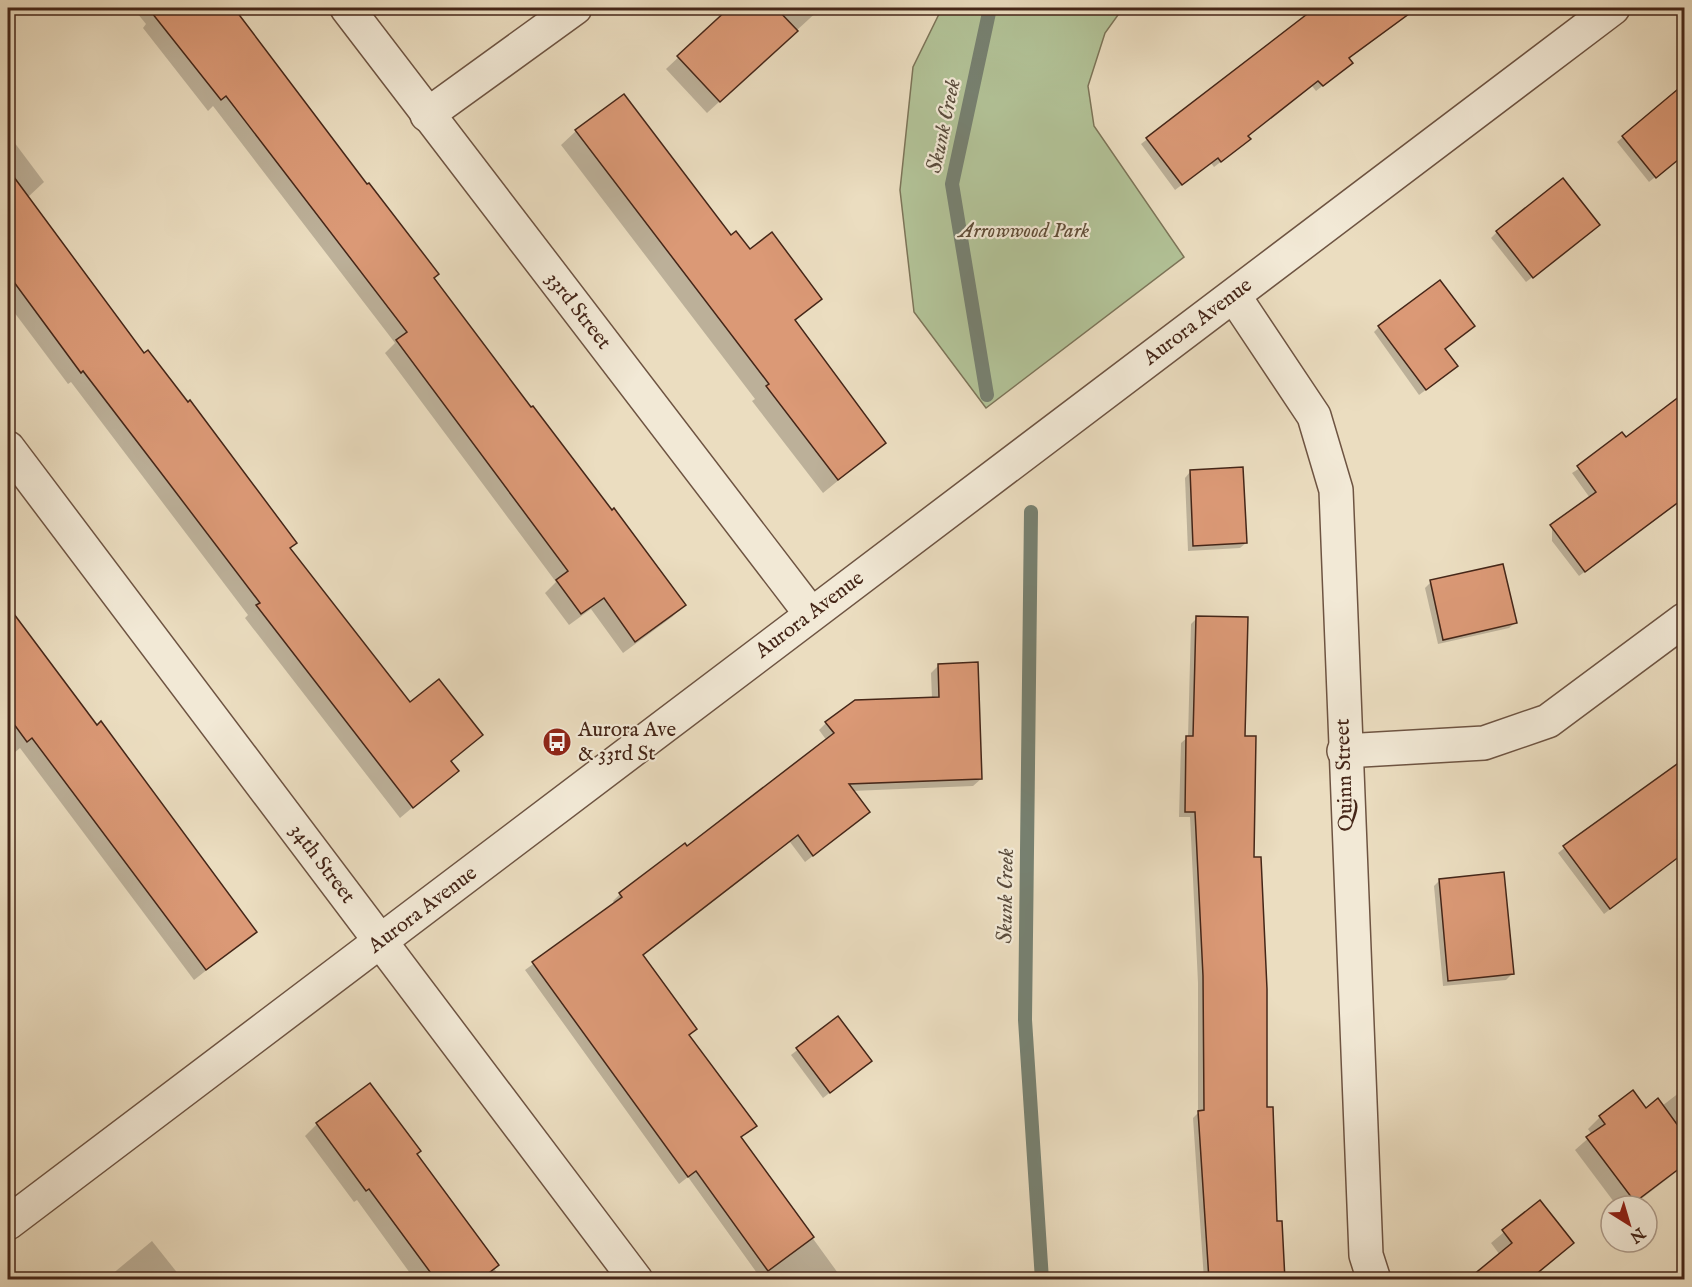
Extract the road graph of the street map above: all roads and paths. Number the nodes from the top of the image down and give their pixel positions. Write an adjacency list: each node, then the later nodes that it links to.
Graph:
1 (347, 8): 4 (street, 33rd Street)
2 (575, 8): 4 (street)
3 (1613, 8): 5 (street, Aurora Avenue)
4 (427, 116): 7 (street, 33rd Street)
5 (1234, 296): 7 (street, Aurora Avenue); 9 (street, Quinn Street)
6 (8, 448): 10 (street, 34th Street)
7 (811, 614): 10 (street, Aurora Avenue)
8 (1684, 620): 9 (street)
9 (1344, 751): 13 (street, Quinn Street)
10 (381, 942): 11 (street, Aurora Avenue); 12 (street, 34th Street)
11 (8, 1223)
12 (636, 1280)
13 (1374, 1280)

